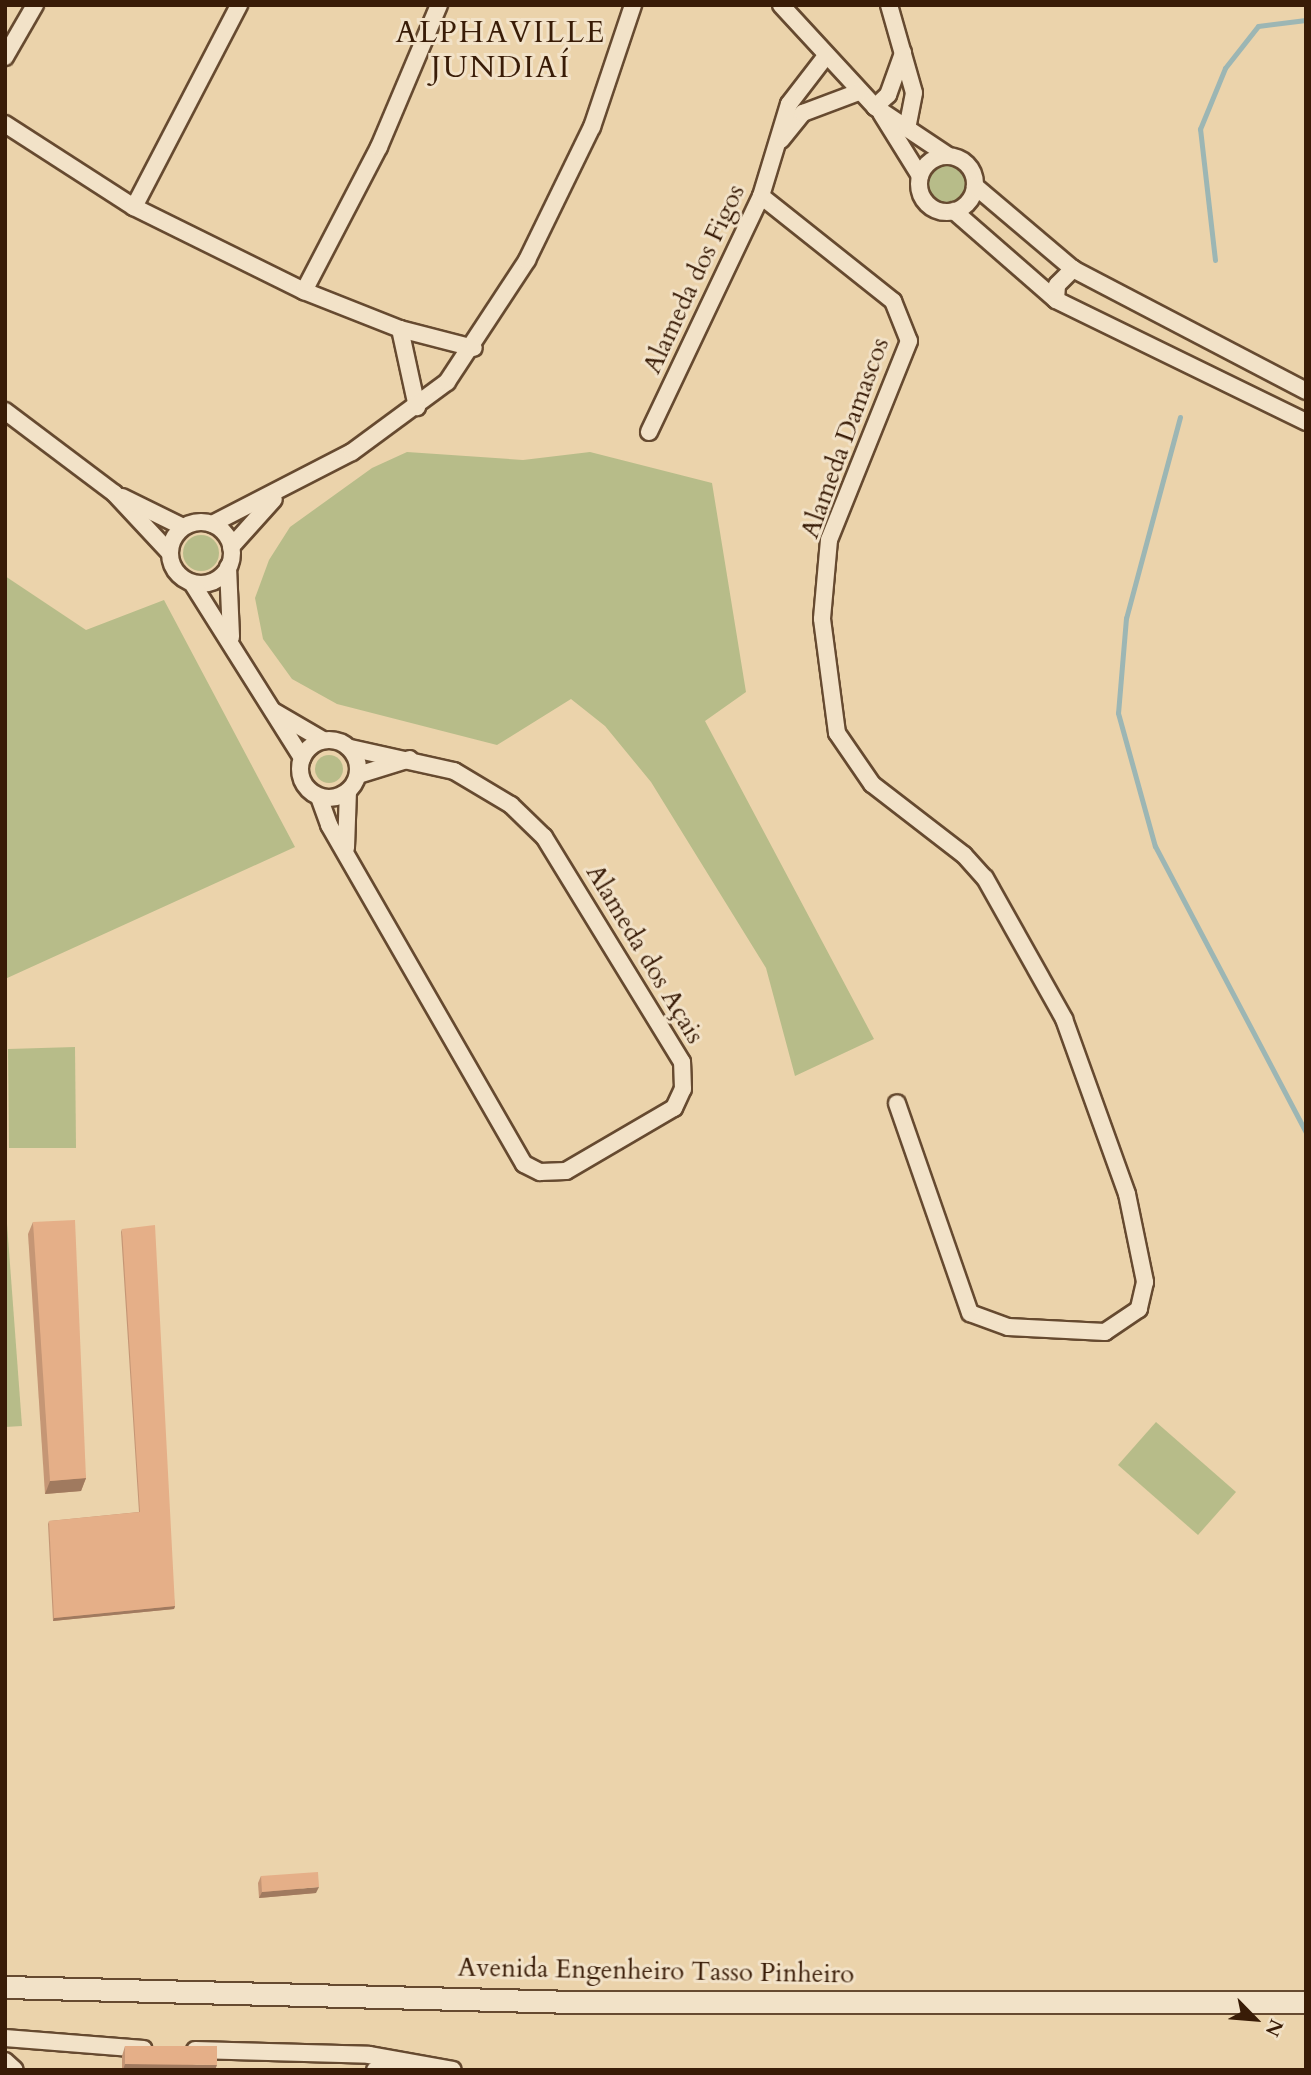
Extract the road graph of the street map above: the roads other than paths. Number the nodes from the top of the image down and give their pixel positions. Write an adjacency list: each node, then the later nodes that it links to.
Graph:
1 (35, 5): 9 (street)
2 (239, 5): 19 (street)
3 (439, 5): 22 (street)
4 (633, 5): 25 (street)
5 (781, 5): 8 (street)
6 (889, 5): 7 (street)
7 (904, 51): 11 (street); 13 (street)
8 (826, 56): 10 (street); 14 (street, Alameda dos Figos)
9 (5, 57)
10 (859, 92): 11 (street); 14 (street, Alameda dos Figos)
11 (878, 110): 13 (street); 16 (street)
12 (5, 124): 19 (street)
13 (907, 128): 15 (street)
14 (777, 144): 18 (street, Alameda dos Figos)
15 (947, 155): 16 (street); 17 (street)
16 (920, 176): 20 (street)
17 (975, 186): 20 (street); 21 (street)
18 (761, 196): 30 (street, Alameda dos Figos); 49 (street, Alameda Damascos)
19 (134, 207): 22 (street)
20 (954, 211): 23 (street)
21 (1073, 269): 23 (street); 26 (street)
22 (304, 291): 24 (street)
23 (1056, 300): 29 (street)
24 (400, 329): 25 (street); 27 (street)
25 (474, 348): 27 (street)
26 (1306, 391)
27 (417, 407): 31 (street)
28 (5, 411): 32 (street)
29 (1306, 422)
30 (649, 432)
31 (283, 489): 33 (street); 35 (street)
32 (114, 493): 34 (street); 36 (street)
33 (212, 524): 34 (street); 35 (street)
34 (183, 527): 36 (street)
35 (231, 547): 37 (street)
36 (170, 553): 38 (street)
37 (228, 568): 38 (street); 39 (street)
38 (192, 583): 39 (street)
39 (233, 646): 40 (street)
40 (268, 708): 41 (street); 43 (street)
41 (323, 740): 42 (street); 43 (street)
42 (349, 748): 44 (street, Alameda dos Açais); 45 (street)
43 (302, 758): 47 (street)
44 (412, 758): 45 (street); 48 (street, Alameda dos Açais)
45 (358, 775): 46 (street)
46 (348, 792): 47 (street); 48 (street)
47 (319, 797): 48 (street, Alameda dos Açais)
48 (347, 854)
49 (897, 1103)
50 (5, 1987): 51 (main road, Avenida Engenheiro Tasso Pinheiro)
51 (1306, 2002)
52 (5, 2038): 57 (street)
53 (5, 2061): 54 (street)
54 (15, 2070)
55 (375, 2070): 56 (street)
56 (424, 2070)
57 (453, 2070)

